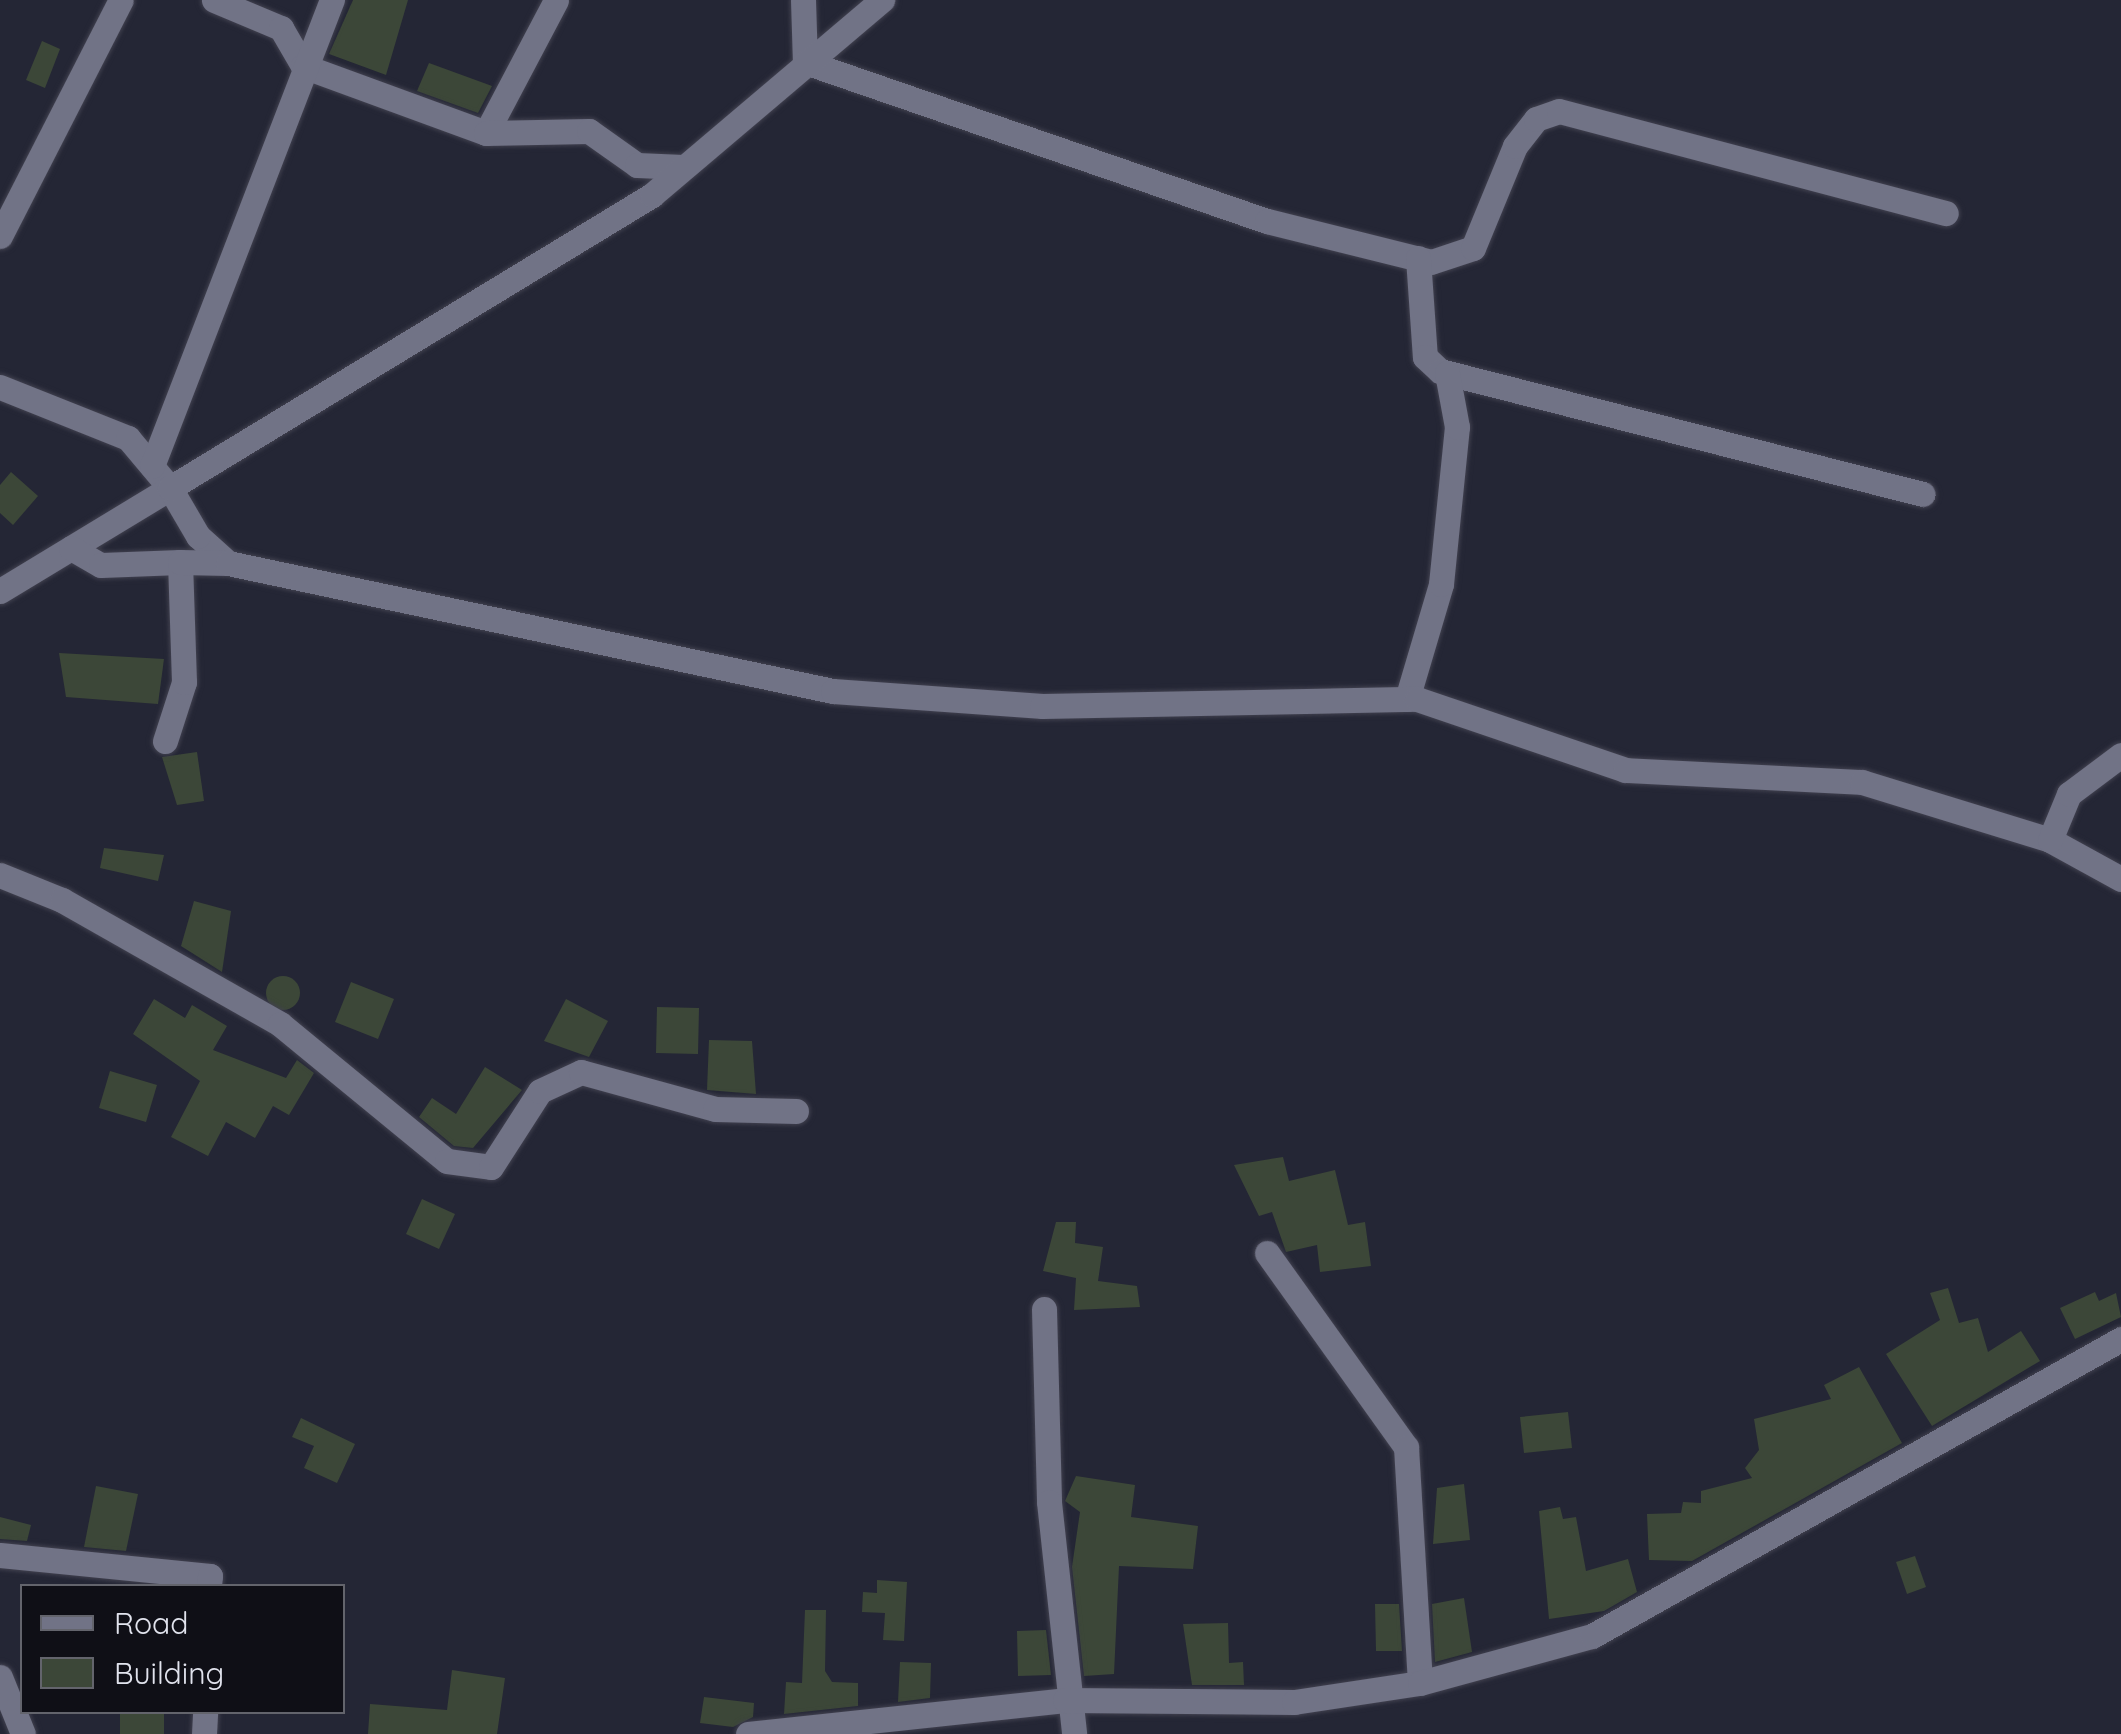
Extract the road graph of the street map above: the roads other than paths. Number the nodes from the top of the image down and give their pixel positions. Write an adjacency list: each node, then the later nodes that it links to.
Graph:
1 (121, 0): 12 (street)
2 (214, 0): 8 (street)
3 (332, 0): 8 (street)
4 (556, 0): 9 (street)
5 (803, 0): 7 (street)
6 (882, 0): 7 (street)
7 (805, 62): 10 (street); 13 (street)
8 (302, 66): 9 (street); 16 (street)
9 (486, 133): 10 (street)
10 (684, 167): 17 (street)
11 (1946, 213): 13 (street)
12 (0, 236)
13 (1418, 258): 14 (street)
14 (1448, 373): 18 (street); 23 (street)
15 (0, 387): 16 (street)
16 (152, 466): 17 (street)
17 (170, 488): 19 (street); 21 (street)
18 (1923, 494)
19 (72, 548): 20 (street); 22 (street)
20 (180, 562): 21 (street); 24 (street)
21 (228, 562): 23 (street)
22 (0, 591)
23 (1407, 699): 26 (street)
24 (165, 740)
25 (2121, 754): 26 (street)
26 (2050, 840): 28 (street)
27 (0, 875): 29 (street)
28 (2121, 879)
29 (796, 1111)
30 (1267, 1254): 36 (street)
31 (1044, 1309): 37 (street)
32 (2121, 1339): 36 (street)
33 (0, 1555): 34 (street)
34 (210, 1584)
35 (0, 1677): 39 (street)
36 (1420, 1683): 37 (street)
37 (1066, 1700): 40 (street); 41 (street)
38 (0, 1732): 39 (street)
39 (23, 1734)
40 (748, 1734)
41 (1074, 1734)

